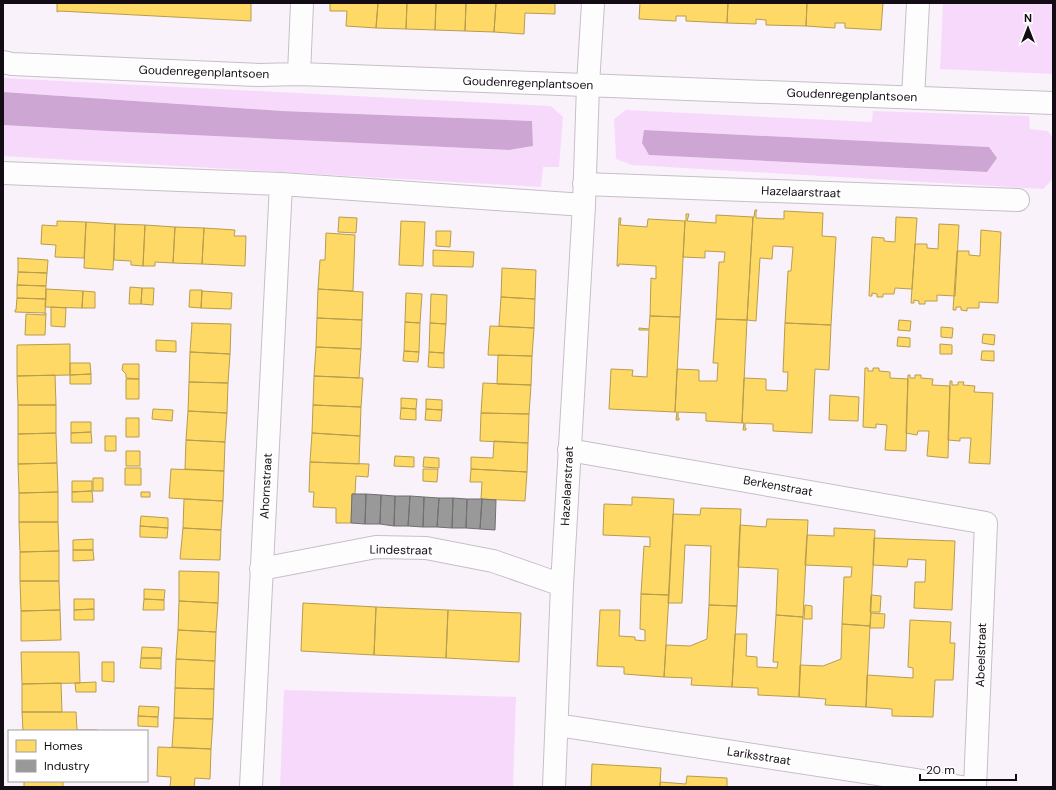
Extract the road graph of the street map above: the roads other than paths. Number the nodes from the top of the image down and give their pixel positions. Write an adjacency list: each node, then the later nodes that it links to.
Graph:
1 (302, 3): 5 (street)
2 (593, 3): 6 (street, Hazelaarstraat)
3 (918, 3): 7 (street)
4 (3, 62): 5 (street, Goudenregenplantsoen)
5 (299, 74): 6 (street, Goudenregenplantsoen)
6 (588, 85): 7 (street, Goudenregenplantsoen); 11 (street, Hazelaarstraat)
7 (914, 98): 8 (street, Goudenregenplantsoen)
8 (1053, 103)
9 (3, 173): 10 (street)
10 (281, 184): 11 (street); 15 (street, Ahornstraat)
11 (584, 195): 12 (street, Hazelaarstraat); 13 (street, Hazelaarstraat)
12 (1018, 200)
13 (569, 450): 14 (street, Berkenstraat); 16 (street, Hazelaarstraat)
14 (986, 523): 21 (street, Abeelstraat)
15 (261, 570): 16 (street, Lindestraat); 18 (street, Ahornstraat)
16 (562, 585): 17 (street, Hazelaarstraat)
17 (557, 725): 19 (street, Hazelaarstraat); 20 (street, Lariksstraat)
18 (251, 787)
19 (554, 787)
20 (962, 787)
21 (975, 787)

